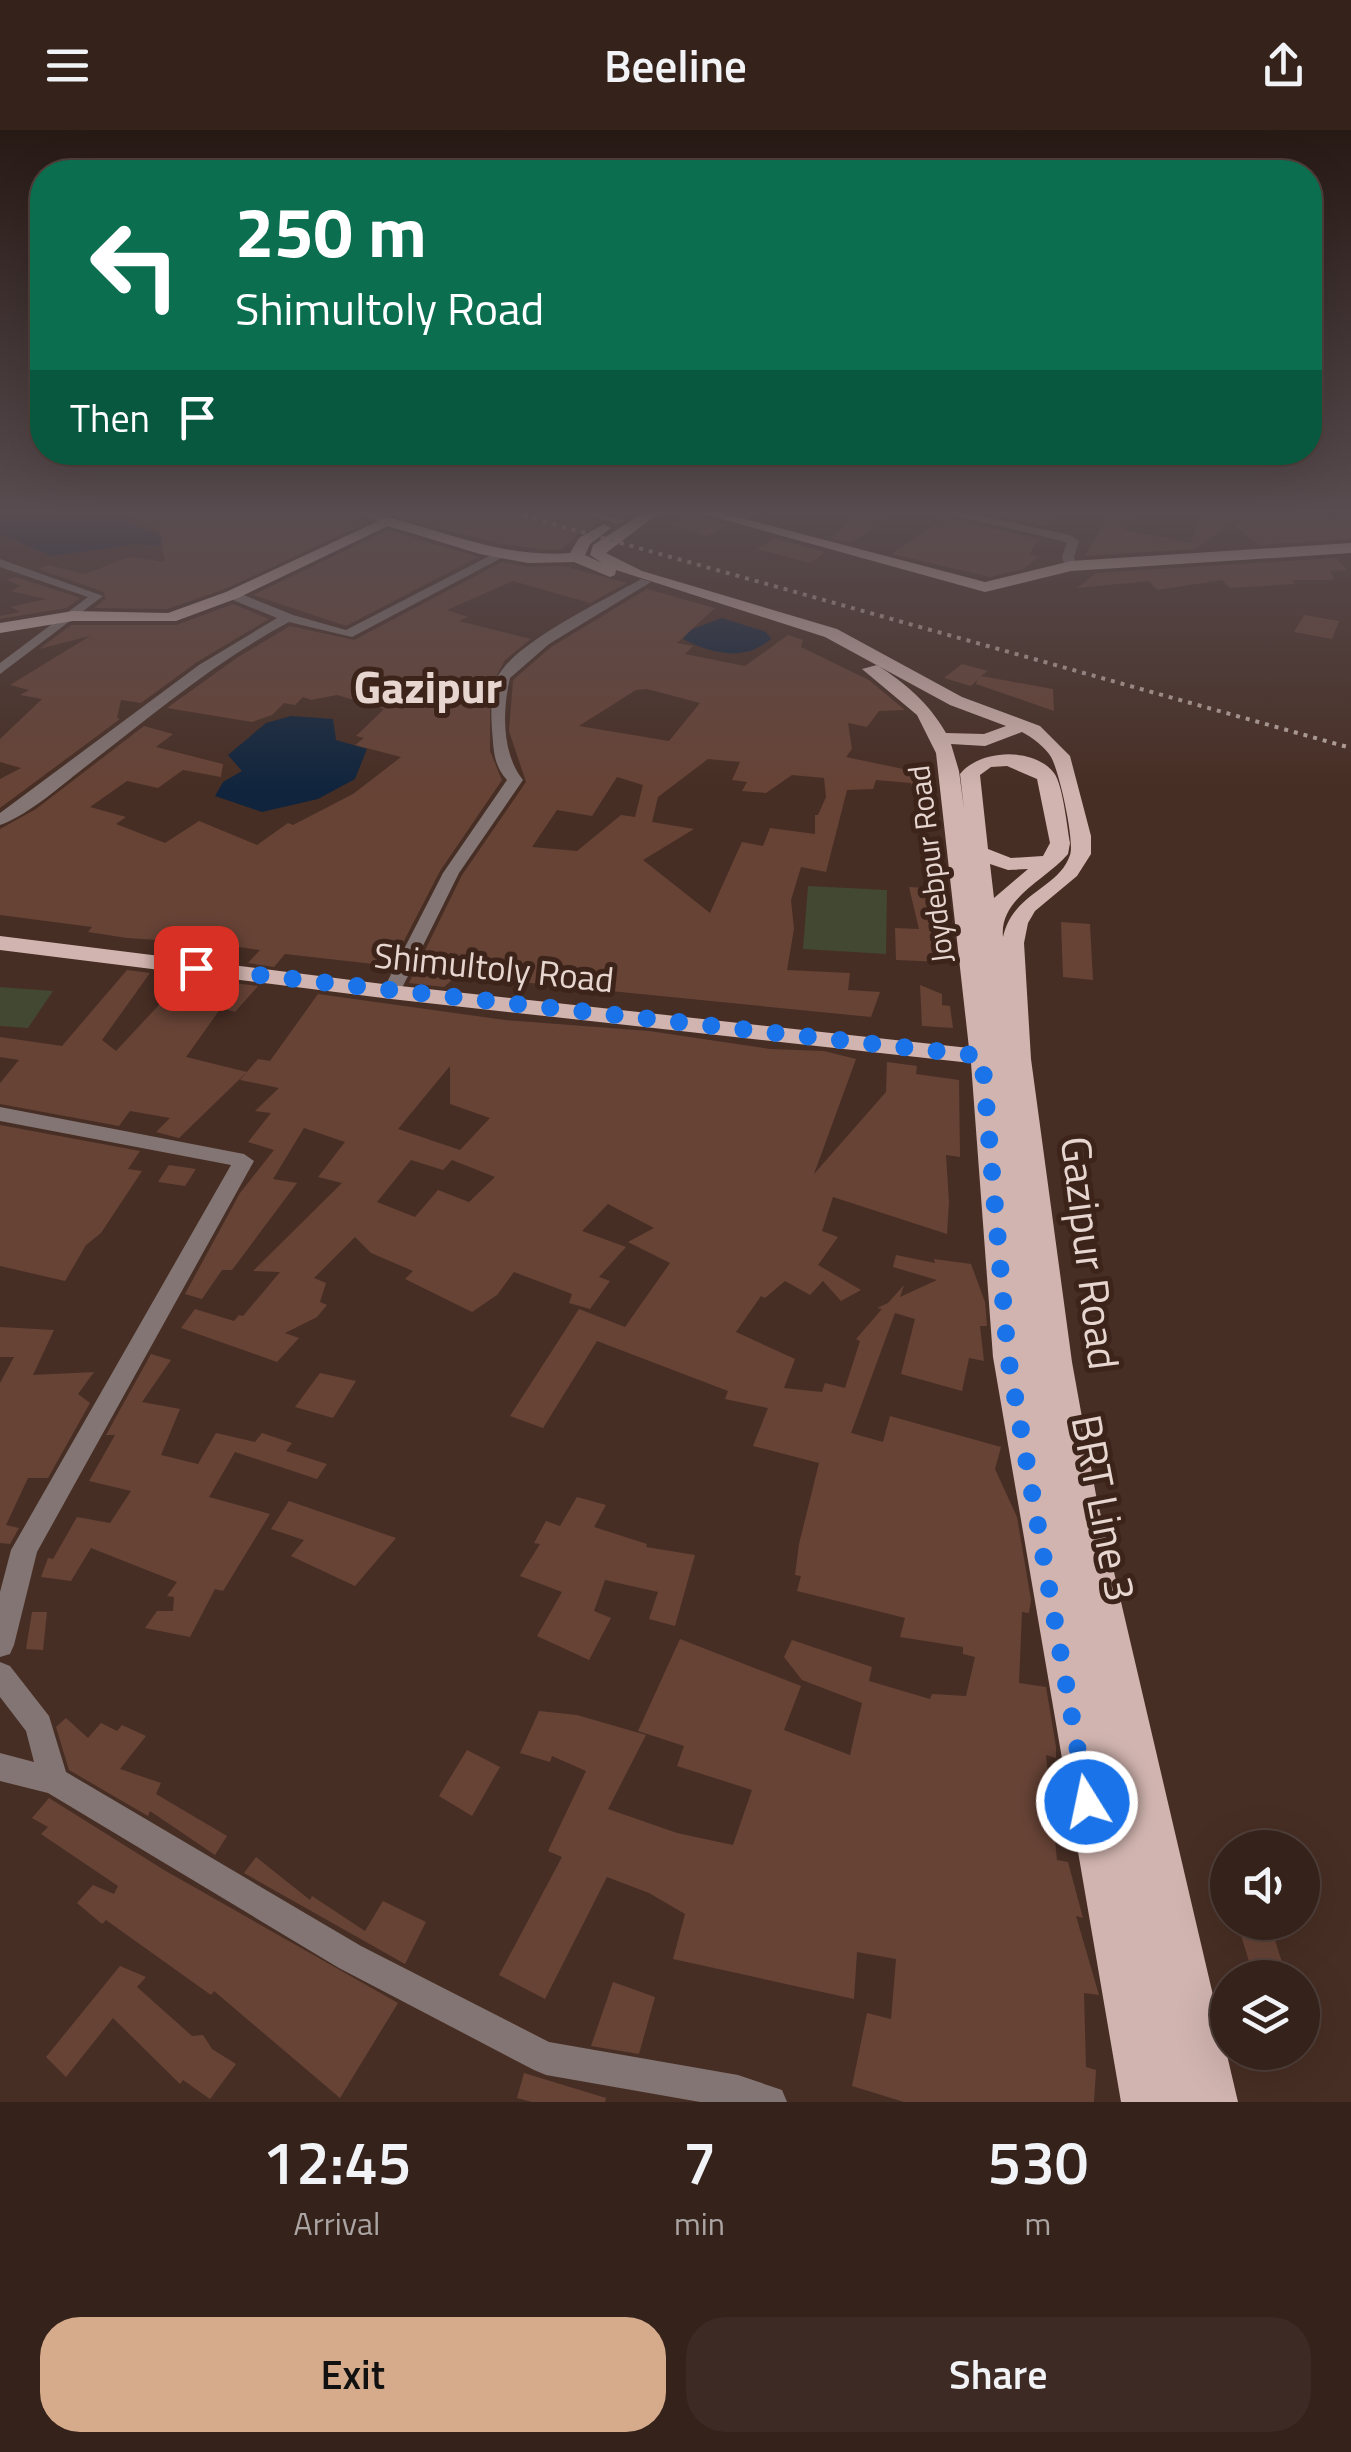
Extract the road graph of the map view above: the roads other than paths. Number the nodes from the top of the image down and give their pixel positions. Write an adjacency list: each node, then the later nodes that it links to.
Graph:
1 (86, 605): 8 (street)
2 (205, 605): 8 (main road)
3 (256, 605): 9 (street)
4 (404, 605): 9 (street)
5 (606, 605): 21 (street)
6 (722, 605): 13 (main road, Joydebpur Road)
7 (739, 605): 12 (main road)
8 (73, 616): 10 (main road); 11 (street)
9 (288, 618): 16 (street)
10 (0, 628)
11 (0, 670)
12 (1016, 724): 13 (main road); 15 (main road)
13 (942, 738): 14 (main road, Joydebpur Road)
14 (950, 771): 15 (main road); 22 (main road, Joydebpur Road)
15 (1066, 771): 22 (main road)
16 (0, 820)
17 (979, 852): 18 (main road); 18 (main road, BRT Line 3); 19 (main road, BRT Line 3)
18 (1048, 862): 19 (main road)
19 (991, 922): 22 (main road, BRT Line 3)
20 (0, 942): 21 (main road, Shimultoly Road)
21 (392, 992): 22 (main road, Shimultoly Road)
22 (1001, 1058): 29 (main road); 30 (main road, BRT Line 3); 31 (main road, Gazipur Road)
23 (0, 1114): 24 (street)
24 (0, 1646)
25 (0, 1675): 27 (street)
26 (0, 1767): 27 (street)
27 (54, 1781): 28 (street)
28 (770, 2102)
29 (1142, 2102)
30 (1184, 2102)
31 (1217, 2102)

